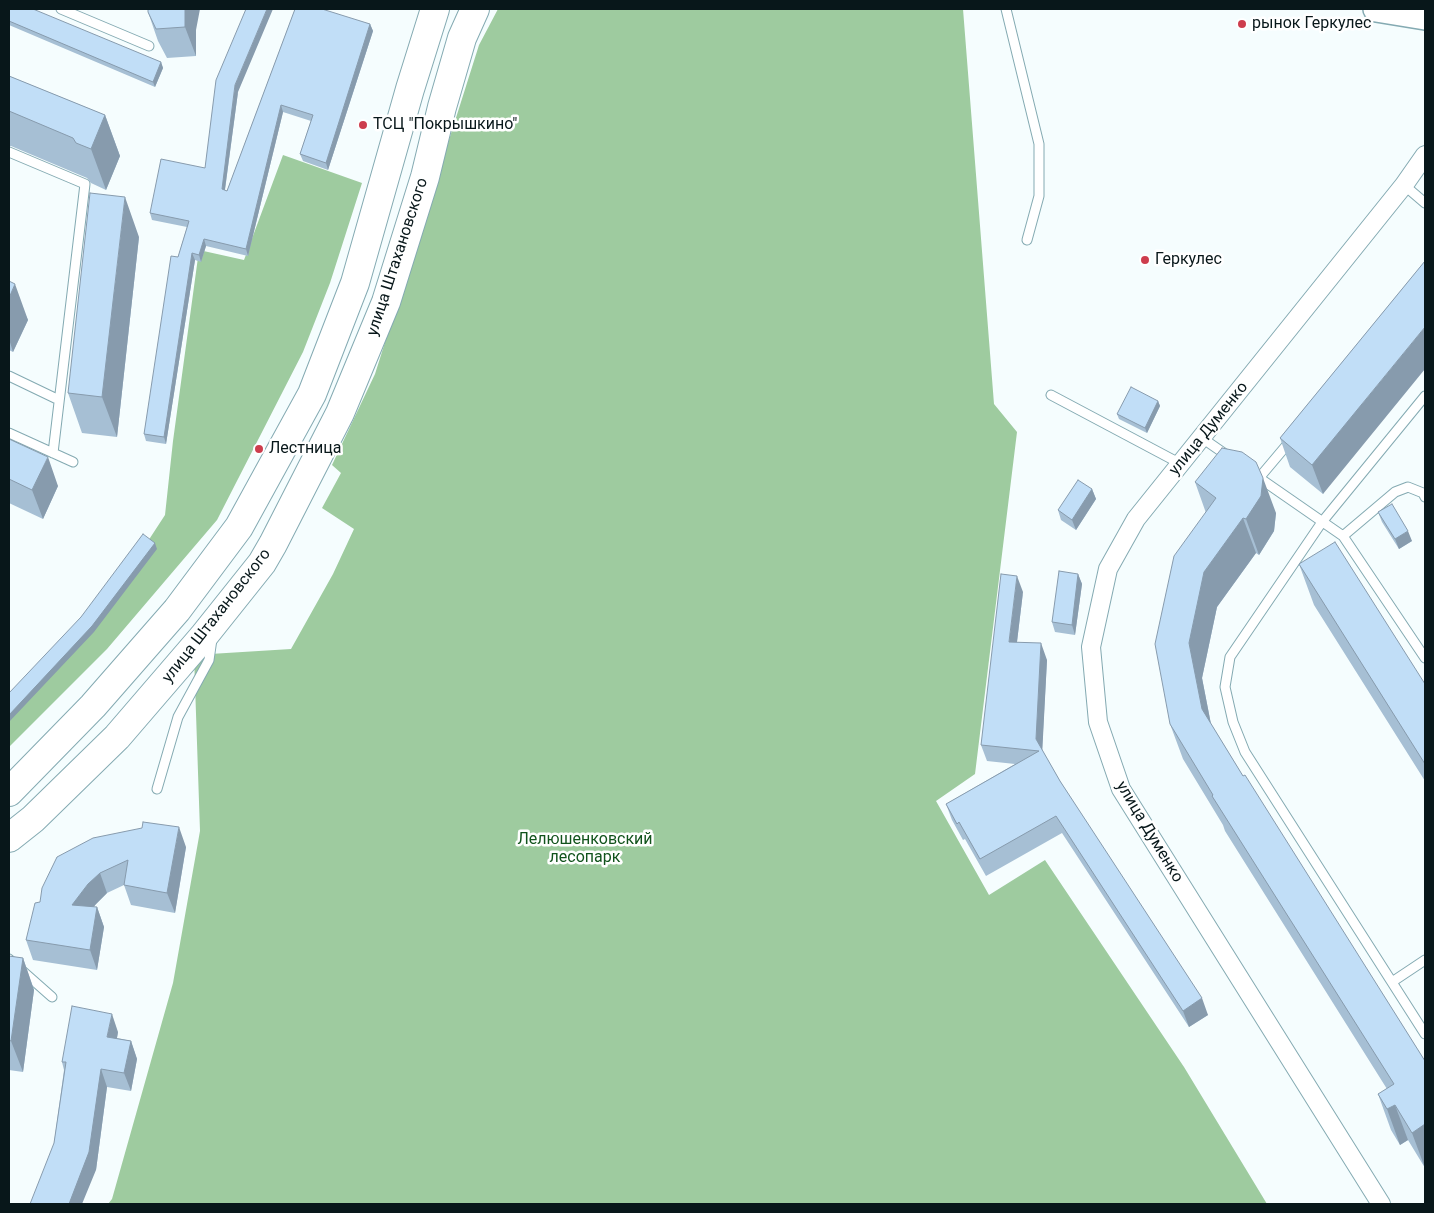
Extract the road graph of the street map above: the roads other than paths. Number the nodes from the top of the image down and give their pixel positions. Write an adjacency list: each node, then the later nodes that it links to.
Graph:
1 (61, 9): 7 (lane)
2 (435, 9): 32 (main road, улица Штахановского)
3 (475, 9): 29 (main road, улица Штахановского)
4 (1006, 9): 12 (lane)
5 (1376, 9): 6 (street)
6 (1425, 17)
7 (149, 46)
8 (9, 152): 16 (lane)
9 (1425, 155): 10 (street, улица Думенко)
10 (1404, 185): 11 (lane); 19 (street, улица Думенко)
11 (1425, 203)
12 (1027, 240)
13 (9, 376): 16 (lane)
14 (1051, 395): 23 (lane)
15 (1425, 396): 27 (lane)
16 (59, 400): 20 (lane)
17 (1297, 432): 25 (lane)
18 (9, 433): 20 (lane)
19 (1202, 438): 21 (lane); 23 (street, улица Думенко)
20 (54, 454): 22 (lane)
21 (1233, 460)
22 (73, 462)
23 (1181, 464): 39 (street, улица Думенко)
24 (1247, 469): 25 (lane)
25 (1259, 478): 27 (lane)
26 (1425, 497): 28 (lane)
27 (1322, 522): 28 (lane); 36 (lane)
28 (1343, 536): 30 (lane)
29 (214, 624): 31 (lane); 33 (main road, улица Штахановского)
30 (1425, 658)
31 (157, 788)
32 (9, 792)
33 (9, 838)
34 (9, 959): 37 (lane)
35 (1425, 960): 36 (lane)
36 (1392, 982): 38 (lane)
37 (52, 997)
38 (1425, 1034)
39 (1381, 1204)

